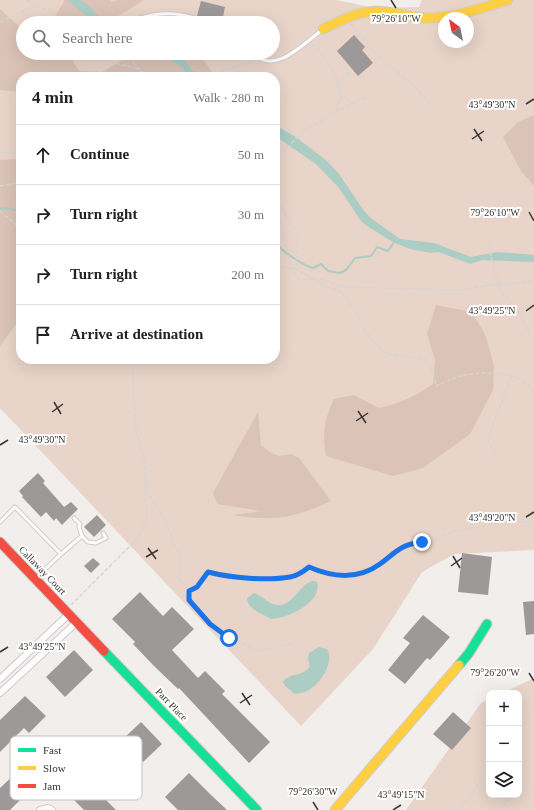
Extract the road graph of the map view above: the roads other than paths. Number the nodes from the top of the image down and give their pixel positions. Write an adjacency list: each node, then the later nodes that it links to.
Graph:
1 (508, 0): 4 (street)
2 (146, 16): 3 (lane)
3 (191, 16)
4 (323, 29): 6 (lane)
5 (261, 60): 7 (lane)
6 (280, 60)
7 (280, 60)
8 (74, 518): 11 (lane)
9 (0, 522): 13 (lane)
10 (102, 533): 11 (lane)
11 (82, 536): 13 (lane)
12 (0, 542): 14 (street, Callaway Court)
13 (61, 554): 14 (lane)
14 (35, 579): 15 (street, Callaway Court)
15 (67, 612): 16 (street, Parr Place); 18 (street)
16 (77, 622): 19 (street); 22 (street, Parr Place)
17 (487, 624): 23 (street)
18 (0, 679)
19 (0, 694)
20 (40, 810): 21 (street)
21 (52, 810)
22 (257, 810)
23 (335, 810)

